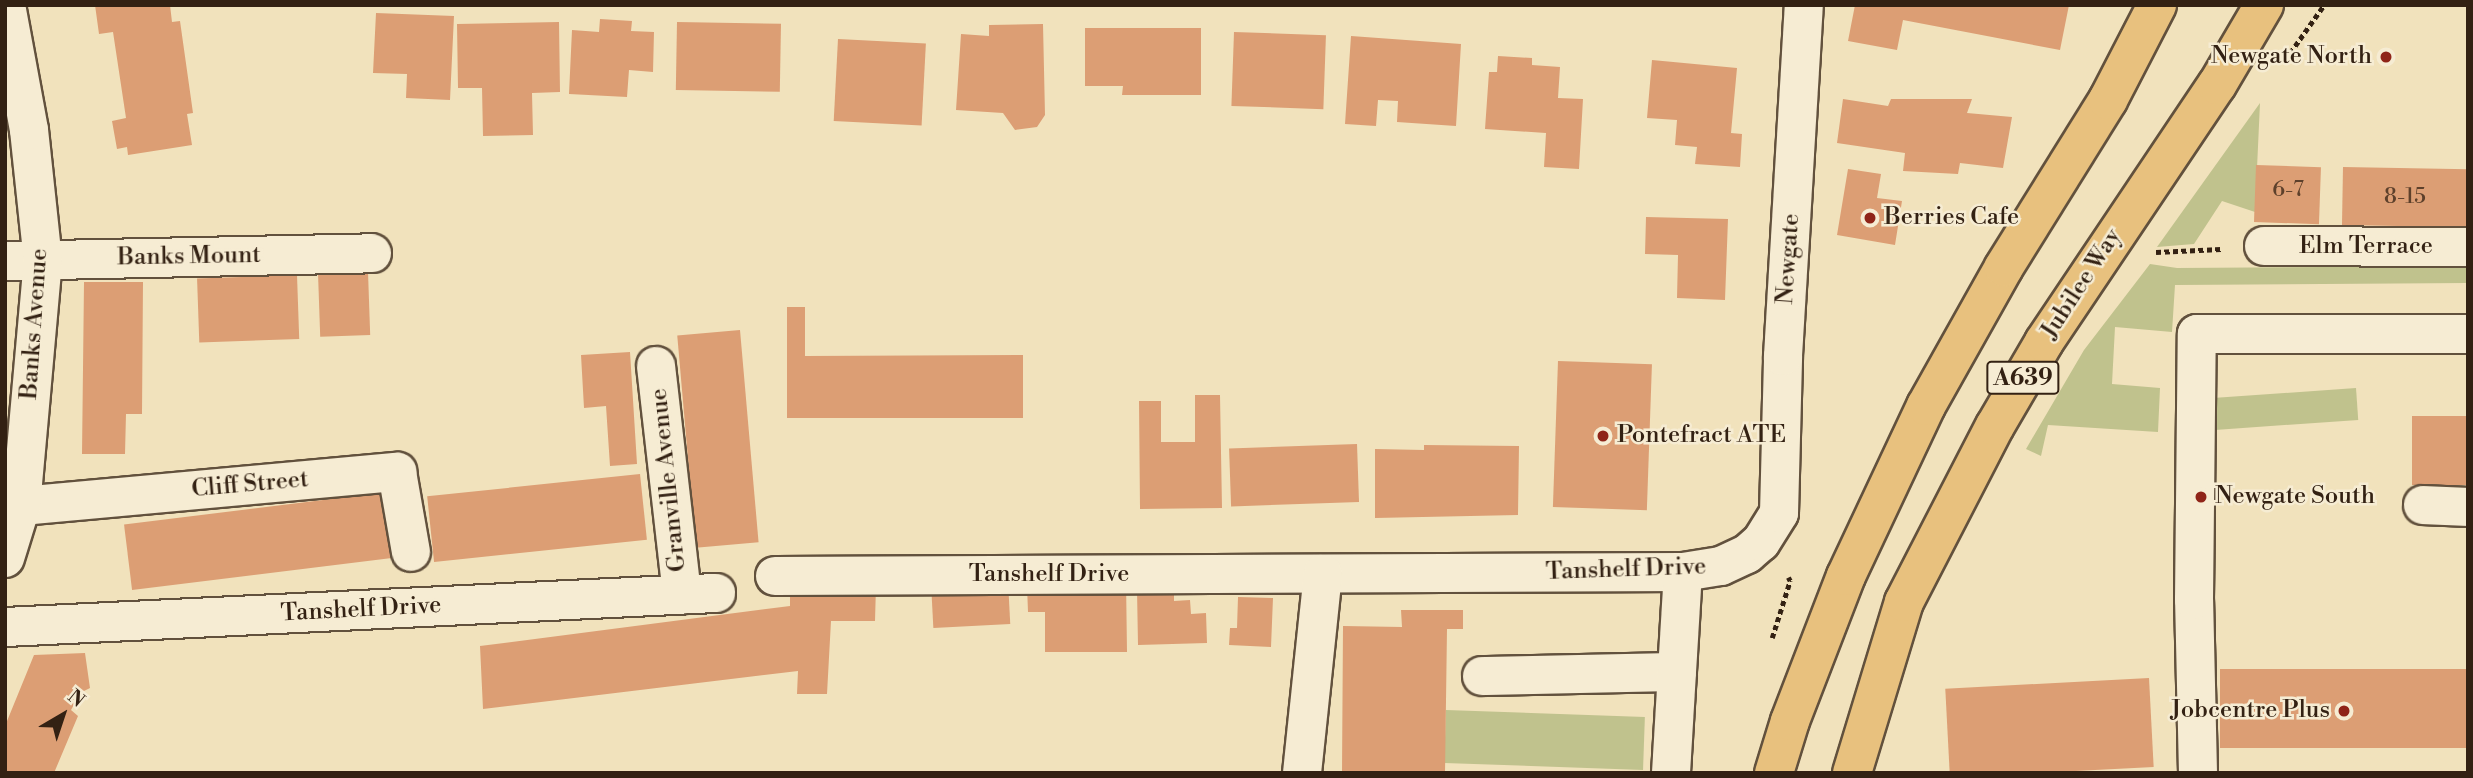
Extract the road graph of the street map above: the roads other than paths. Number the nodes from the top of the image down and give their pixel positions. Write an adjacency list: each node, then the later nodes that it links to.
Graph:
1 (6, 5): 9 (street, Banks Avenue)
2 (1804, 5): 15 (street, Newgate)
3 (2157, 5): 28 (main road, A639)
4 (2261, 9): 25 (main road, Jubilee Way / A639)
5 (2264, 246): 6 (street, Elm Terrace)
6 (2468, 247)
7 (372, 253): 9 (street, Banks Mount)
8 (5, 261): 9 (street, Banks Mount)
9 (43, 261): 13 (street, Banks Avenue)
10 (2468, 334): 29 (street)
11 (656, 366): 21 (street, Granville Avenue)
12 (2423, 505): 14 (street)
13 (21, 506): 16 (street, Cliff Street); 17 (street, Banks Avenue)
14 (2468, 507)
15 (1770, 528): 18 (street, Tanshelf Drive)
16 (411, 552)
17 (5, 558)
18 (1684, 572): 19 (street, Tanshelf Drive); 23 (street)
19 (1323, 574): 20 (street, Tanshelf Drive); 26 (street)
20 (775, 576)
21 (699, 594): 22 (street, Tanshelf Drive)
22 (5, 628)
23 (1676, 672): 24 (street); 27 (street)
24 (1482, 676)
25 (1853, 770)
26 (1302, 773)
27 (1671, 773)
28 (1774, 773)
29 (2198, 773)

